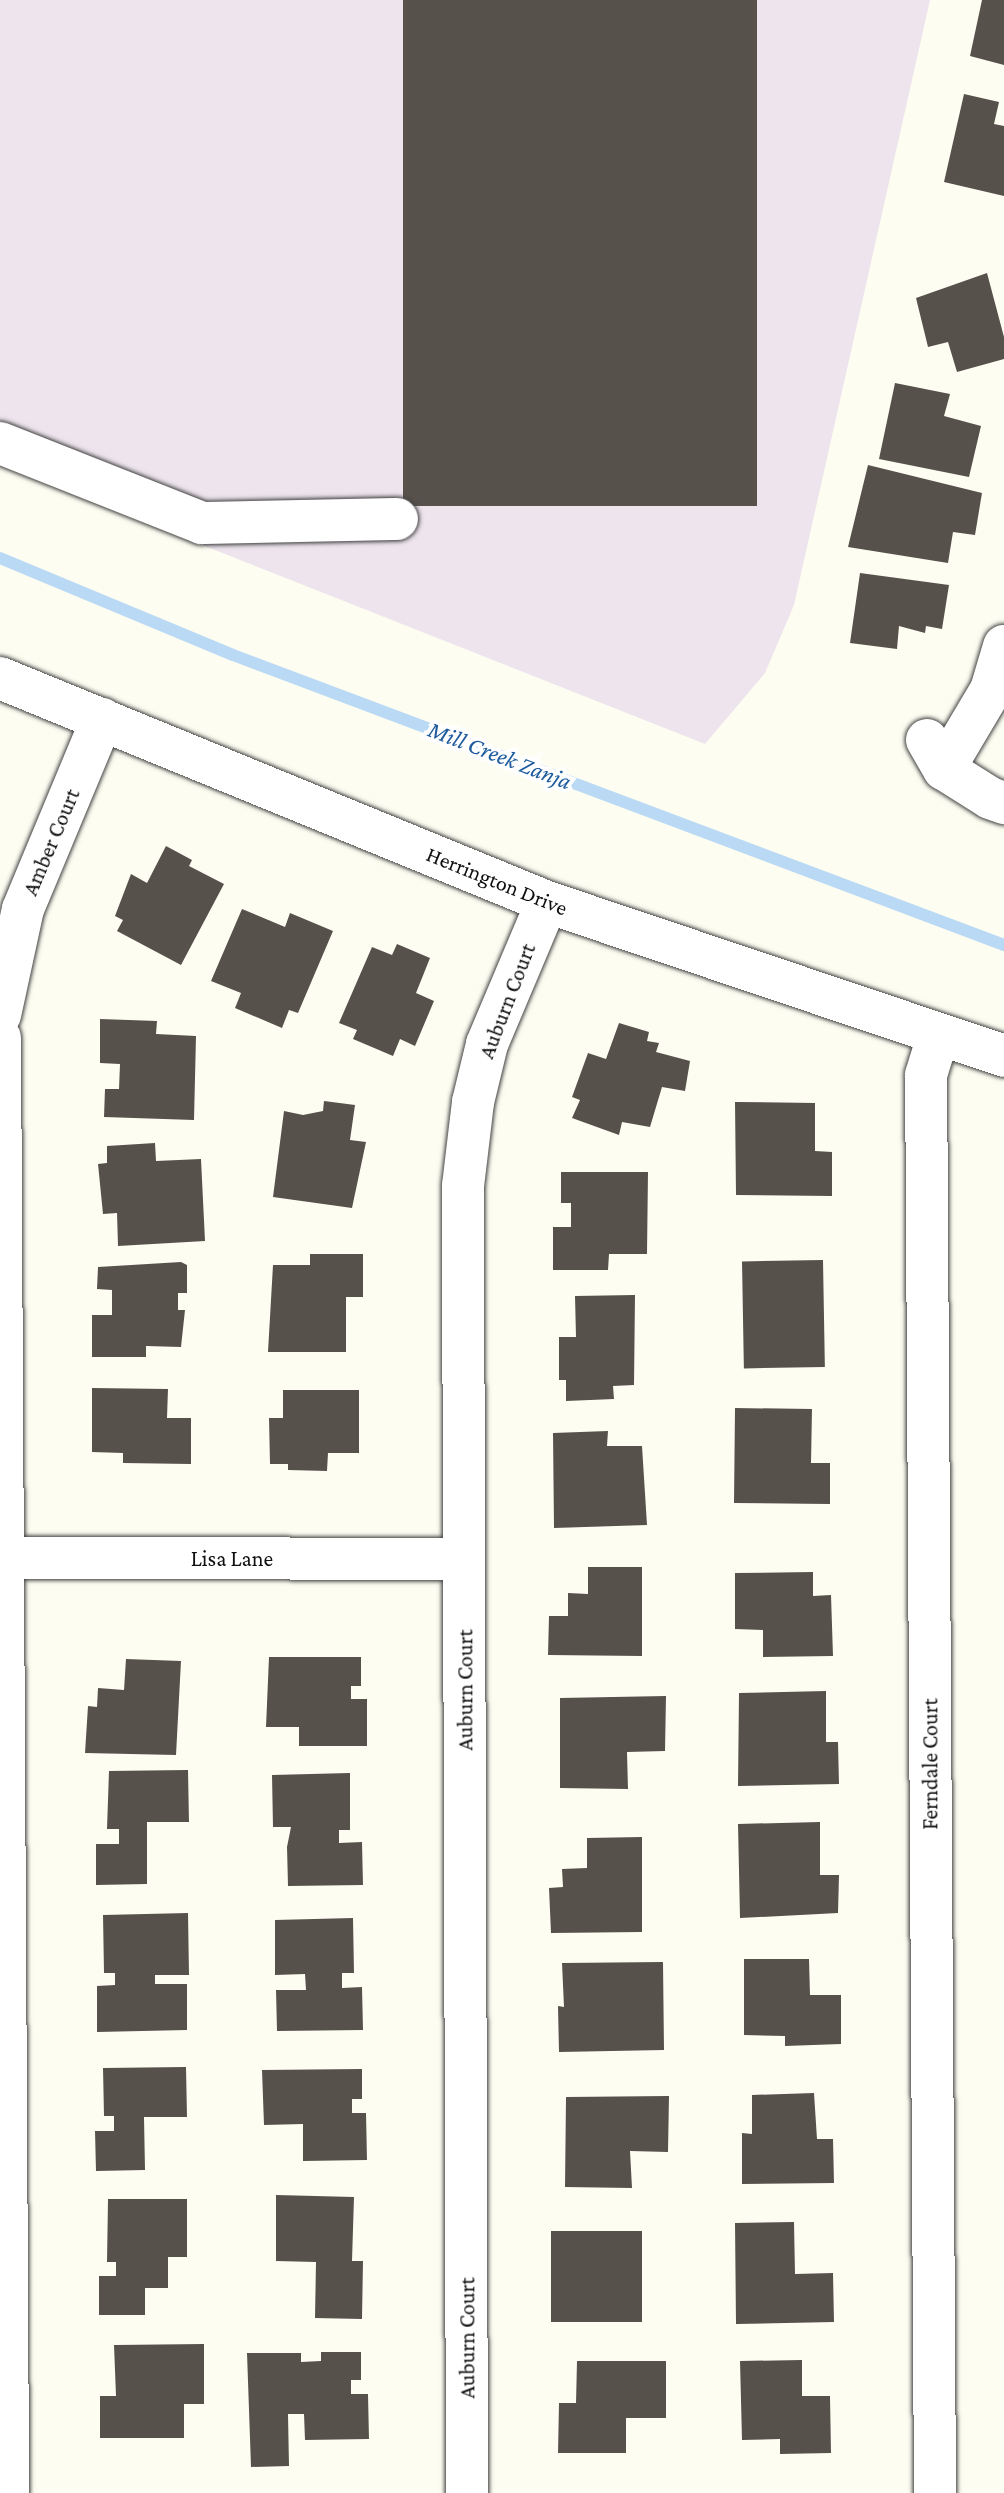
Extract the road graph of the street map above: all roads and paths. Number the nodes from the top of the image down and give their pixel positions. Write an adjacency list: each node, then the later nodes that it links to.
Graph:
1 (0, 443): 2 (street)
2 (397, 519)
3 (1004, 646): 6 (street)
4 (0, 678): 5 (street, Herrington Drive)
5 (102, 719): 7 (street, Herrington Drive); 8 (street, Amber Court)
6 (1004, 803)
7 (547, 902): 9 (street, Herrington Drive); 13 (street, Auburn Court)
8 (0, 1015)
9 (938, 1036): 11 (street, Herrington Drive); 16 (street, Ferndale Court)
10 (0, 1038): 12 (street)
11 (1004, 1056)
12 (3, 1558): 13 (street, Lisa Lane); 14 (street)
13 (464, 1559): 15 (street, Auburn Court)
14 (8, 2493)
15 (467, 2493)
16 (935, 2493)

